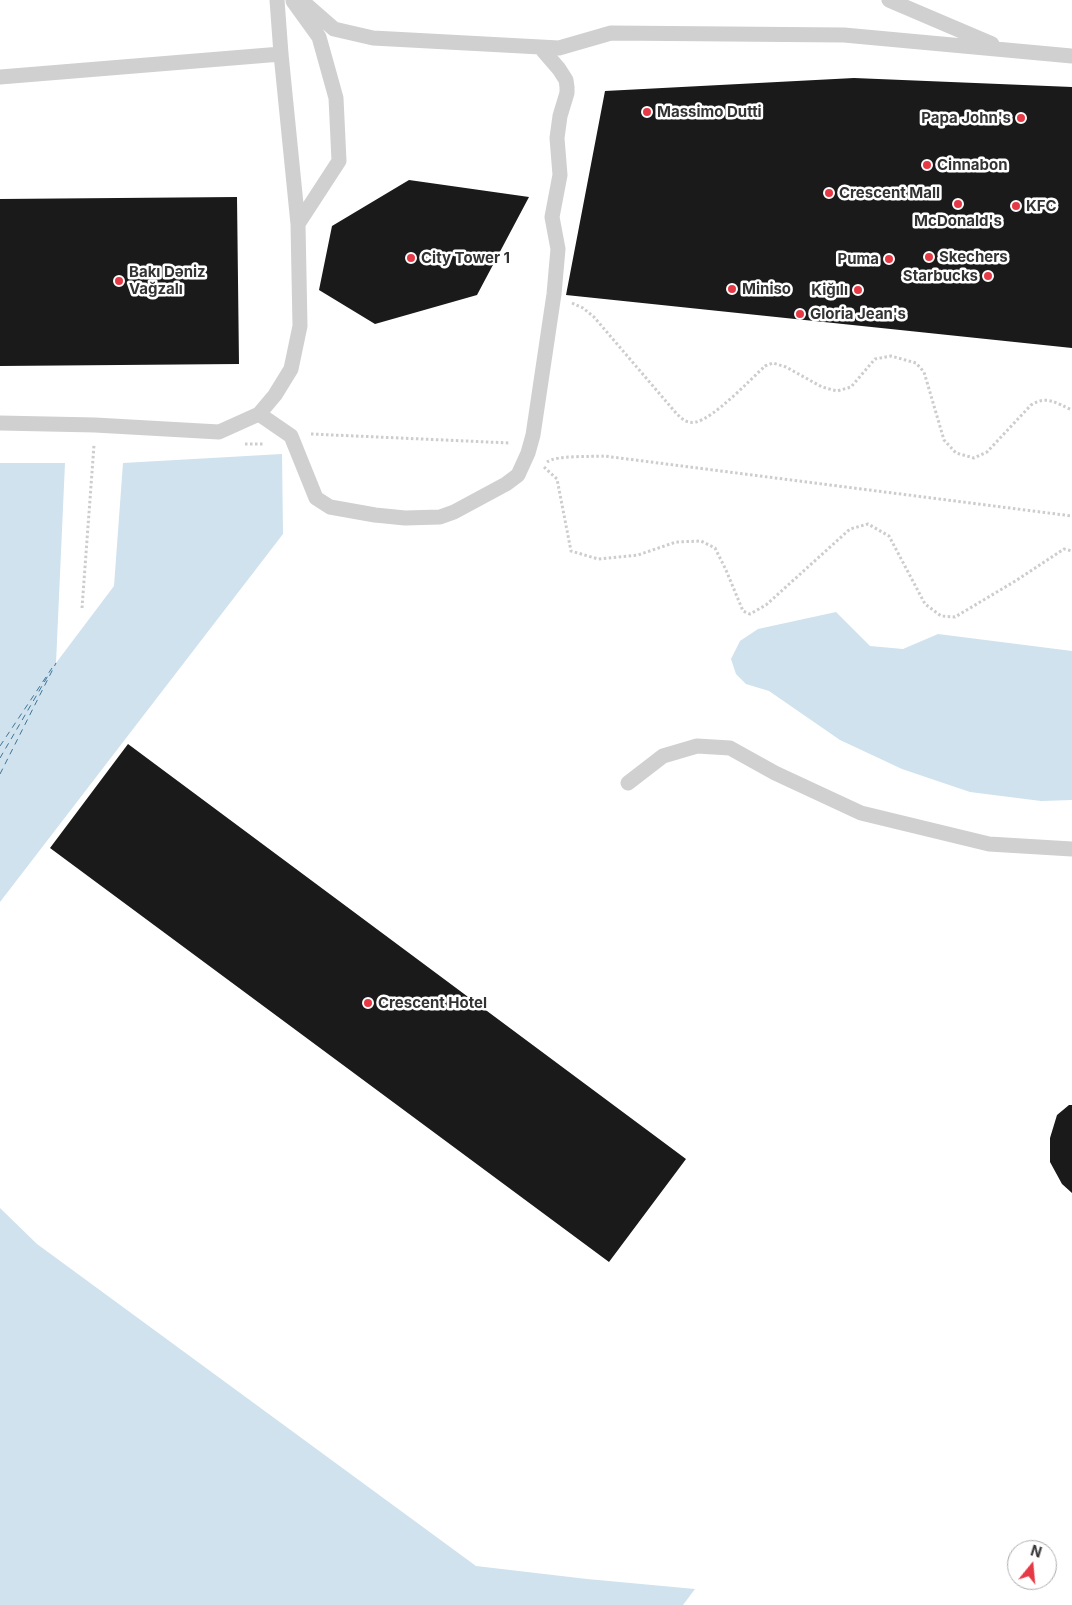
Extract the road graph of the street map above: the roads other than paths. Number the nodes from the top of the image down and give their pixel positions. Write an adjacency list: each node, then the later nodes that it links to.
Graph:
1 (277, 0): 7 (lane)
2 (292, 0): 10 (lane)
3 (301, 0): 5 (lane)
4 (889, 0): 6 (lane)
5 (540, 47): 6 (lane); 11 (lane)
6 (1005, 49): 8 (lane)
7 (281, 54): 9 (lane); 10 (lane)
8 (1072, 56)
9 (0, 77)
10 (298, 224): 11 (lane)
11 (259, 414): 12 (lane)
12 (0, 423)
13 (628, 783): 14 (lane)
14 (1072, 849)

